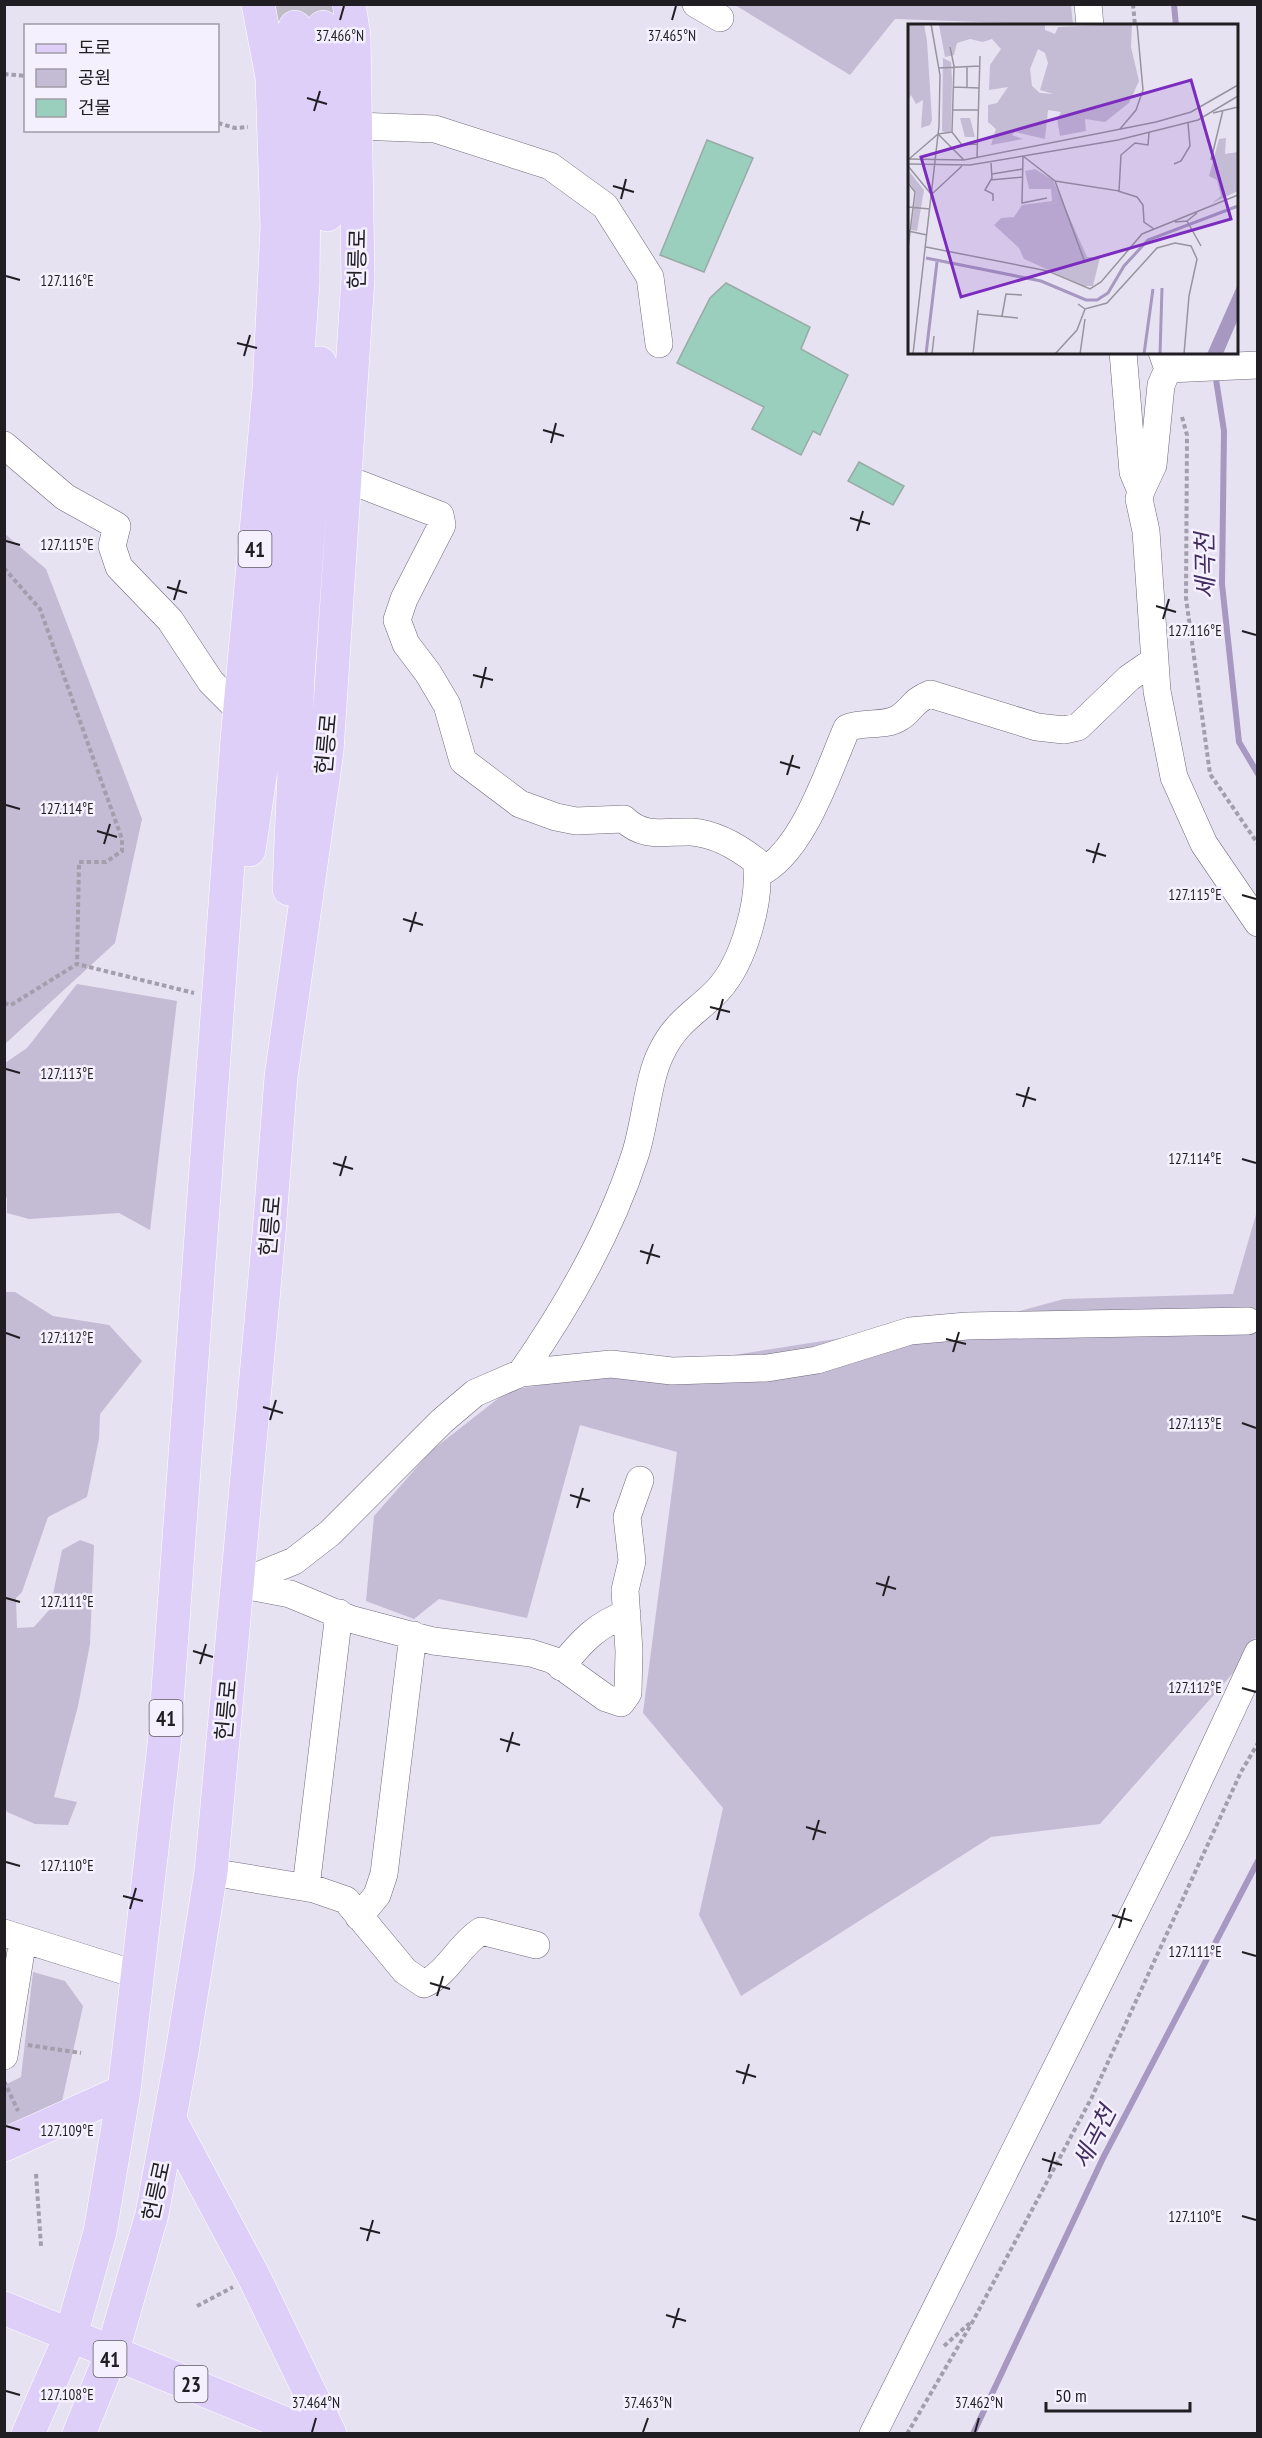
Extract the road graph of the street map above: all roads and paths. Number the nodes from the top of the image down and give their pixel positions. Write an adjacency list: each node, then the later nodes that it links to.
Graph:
1 (258, 4): 12 (main road, 41)
2 (349, 4): 13 (main road, 헌릉로 / 41)
3 (696, 4): 6 (street)
4 (1088, 4): 7 (street)
5 (1133, 4): 8 (path)
6 (720, 18)
7 (1090, 24)
8 (1135, 24)
9 (4, 74): 10 (path)
10 (24, 76)
11 (219, 123): 12 (path)
12 (273, 126): 24 (main road, 41)
13 (357, 126): 14 (street); 20 (main road, 헌릉로 / 41)
14 (659, 344)
15 (1123, 354): 21 (street)
16 (1169, 364): 17 (street); 21 (street)
17 (1247, 366)
18 (1181, 413): 25 (path)
19 (4, 445): 24 (street)
20 (344, 478): 26 (street); 31 (main road, 헌릉로 / 41)
21 (1141, 491): 23 (street)
22 (4, 568): 28 (path)
23 (1155, 660): 26 (street); 27 (street)
24 (240, 711): 29 (main road, 41)
25 (1257, 844)
26 (758, 874): 34 (street)
27 (1257, 923)
28 (77, 964): 29 (path); 30 (path)
29 (218, 998): 32 (main road, 41)
30 (4, 1005)
31 (281, 1077): 32 (main road); 36 (main road, 헌릉로 / 41)
32 (213, 1095): 48 (main road, 41)
33 (1248, 1321): 34 (street)
34 (521, 1373): 36 (street)
35 (640, 1480): 38 (street)
36 (238, 1584): 37 (street); 43 (main road, 헌릉로 / 41)
37 (339, 1613): 39 (street); 44 (street)
38 (627, 1614): 41 (street); 41 (street)
39 (413, 1635): 41 (street); 45 (street)
40 (1257, 1653): 67 (street)
41 (561, 1667)
42 (1257, 1743): 68 (path)
43 (211, 1872): 44 (street); 54 (main road, 헌릉로 / 41)
44 (306, 1887): 45 (street)
45 (359, 1917): 47 (street)
46 (14, 1936): 48 (street); 49 (street)
47 (536, 1945)
48 (138, 1976): 52 (main road, 41)
49 (6, 2049): 50 (path)
50 (81, 2053)
51 (4, 2081): 53 (path)
52 (124, 2091): 55 (main road); 61 (main road, 41)
53 (19, 2112)
54 (170, 2120): 62 (main road, 헌릉로 / 41); 66 (main road)
55 (4, 2145)
56 (36, 2174): 57 (path)
57 (41, 2246)
58 (240, 2284): 59 (path)
59 (197, 2306)
60 (4, 2308): 61 (main road, 23)
61 (71, 2335): 62 (main road, 23); 63 (main road, 41)
62 (113, 2350): 64 (main road, 헌릉로 / 41); 65 (main road, 23)
63 (28, 2433)
64 (79, 2433)
65 (311, 2433)
66 (330, 2433)
67 (873, 2433)
68 (907, 2433)

